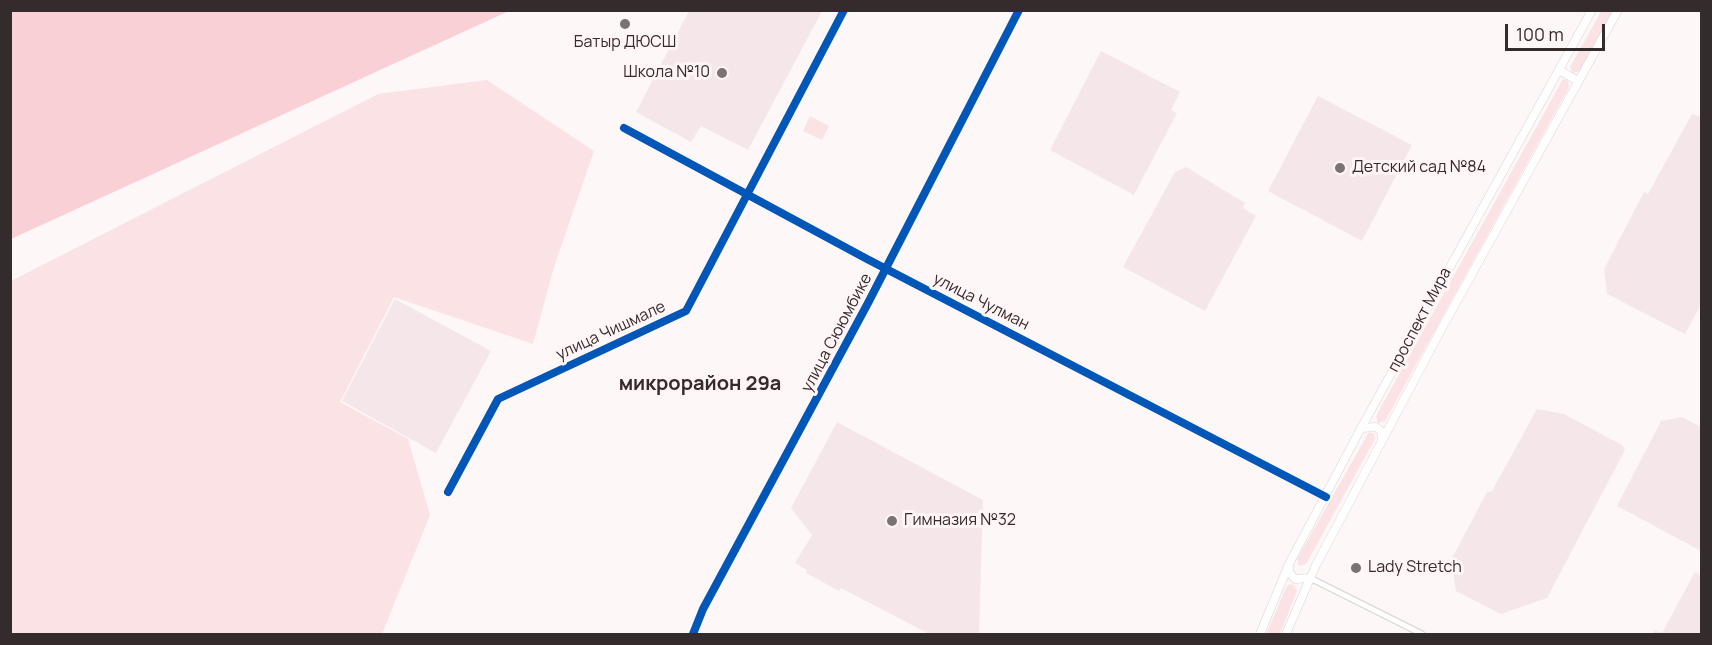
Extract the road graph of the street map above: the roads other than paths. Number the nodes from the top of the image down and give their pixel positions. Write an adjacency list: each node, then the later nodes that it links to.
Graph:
1 (844, 10): 8 (street, улица Чишмале)
2 (1019, 10): 9 (street, улица Сююмбике)
3 (1592, 10): 5 (main road, проспект Мира)
4 (1618, 10): 6 (main road, проспект Мира)
5 (1559, 70): 6 (main road); 10 (main road, проспект Мира)
6 (1578, 81): 11 (main road, проспект Мира)
7 (624, 128): 8 (street, улица Чулман)
8 (748, 196): 9 (street, улица Чулман); 12 (street, улица Чишмале)
9 (886, 268): 13 (street, улица Чулман); 16 (street, улица Сююмбике)
10 (1362, 428): 11 (main road); 13 (main road, проспект Мира)
11 (1382, 441): 15 (main road, проспект Мира)
12 (448, 492)
13 (1326, 497): 14 (main road, проспект Мира)
14 (1289, 564): 15 (main road); 17 (main road, проспект Мира)
15 (1310, 578): 18 (main road, проспект Мира); 19 (street)
16 (693, 634)
17 (1260, 634)
18 (1286, 634)
19 (1422, 634)

